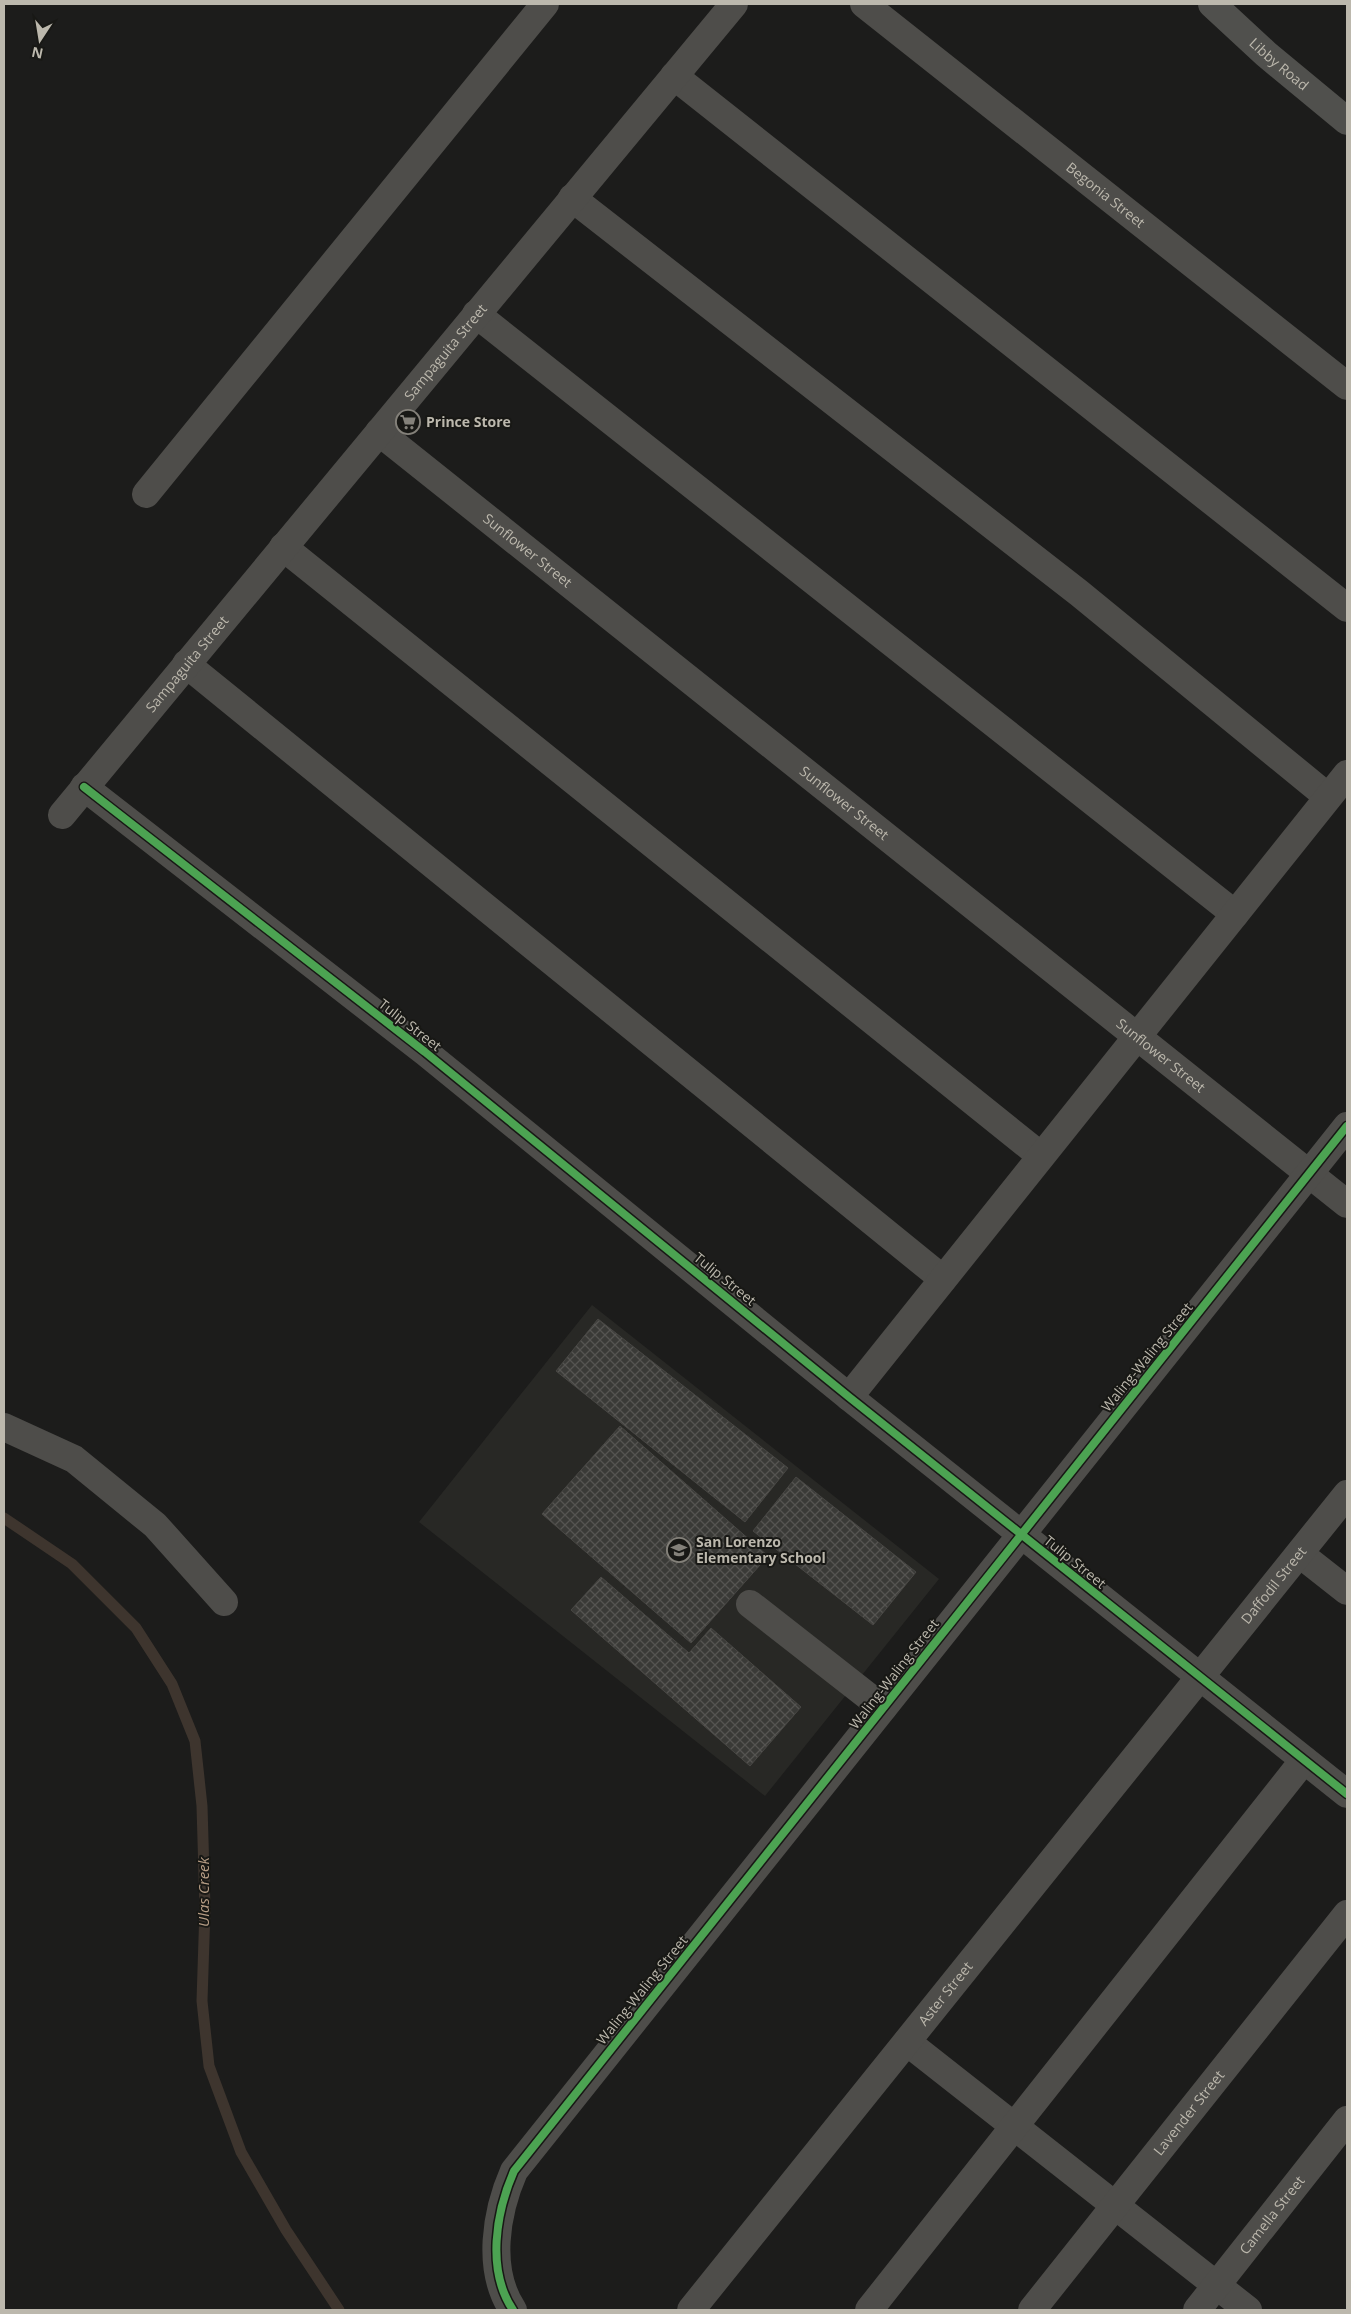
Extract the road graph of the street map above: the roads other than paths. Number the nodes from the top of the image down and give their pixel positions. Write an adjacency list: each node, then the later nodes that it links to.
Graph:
1 (545, 4): 11 (street)
2 (734, 4): 5 (street, Sampaguita Street)
3 (864, 4): 9 (street, Begonia Street)
4 (1212, 4): 6 (main road, Libby Road)
5 (674, 76): 7 (street, Sampaguita Street); 13 (street)
6 (1347, 121)
7 (572, 198): 8 (street, Sampaguita Street); 17 (street)
8 (476, 314): 10 (street, Sampaguita Street); 19 (street)
9 (1347, 386)
10 (378, 432): 12 (street, Sampaguita Street); 20 (street, Sunflower Street)
11 (146, 494)
12 (283, 547): 14 (street, Sampaguita Street); 22 (street)
13 (1347, 608)
14 (186, 664): 16 (street, Sampaguita Street); 25 (street)
15 (1347, 774): 17 (street)
16 (84, 787): 18 (street, Sampaguita Street); 26 (street, Tulip Street)
17 (1328, 797): 19 (street)
18 (62, 814)
19 (1235, 914): 20 (street)
20 (1137, 1036): 22 (street); 23 (street, Sunflower Street)
21 (1347, 1126): 23 (street, Waling-Waling Street)
22 (1041, 1156): 25 (street)
23 (1309, 1174): 24 (street, Sunflower Street); 29 (street, Waling-Waling Street)
24 (1347, 1204)
25 (943, 1278): 26 (street)
26 (849, 1397): 29 (street, Tulip Street)
27 (4, 1426): 32 (street)
28 (1347, 1494): 30 (street, Daffodil Street)
29 (1021, 1534): 34 (street, Tulip Street); 35 (street, Waling-Waling Street)
30 (1300, 1554): 31 (street); 34 (street, Daffodil Street)
31 (1347, 1591)
32 (224, 1602)
33 (750, 1604): 35 (street)
34 (1201, 1678): 36 (street, Tulip Street); 39 (street, Aster Street)
35 (883, 1708): 44 (street, Waling-Waling Street)
36 (1304, 1760): 37 (street, Tulip Street); 41 (street)
37 (1347, 1794)
38 (1347, 1914): 42 (street, Lavender Street)
39 (907, 2042): 41 (street); 45 (street, Aster Street)
40 (1347, 2120): 43 (street, Camella Street)
41 (1014, 2127): 42 (street); 46 (street)
42 (1115, 2206): 43 (street); 47 (street, Lavender Street)
43 (1216, 2286): 48 (street, Camella Street); 49 (street)
44 (514, 2310)
45 (691, 2310)
46 (869, 2310)
47 (1032, 2310)
48 (1197, 2310)
49 (1248, 2310)

